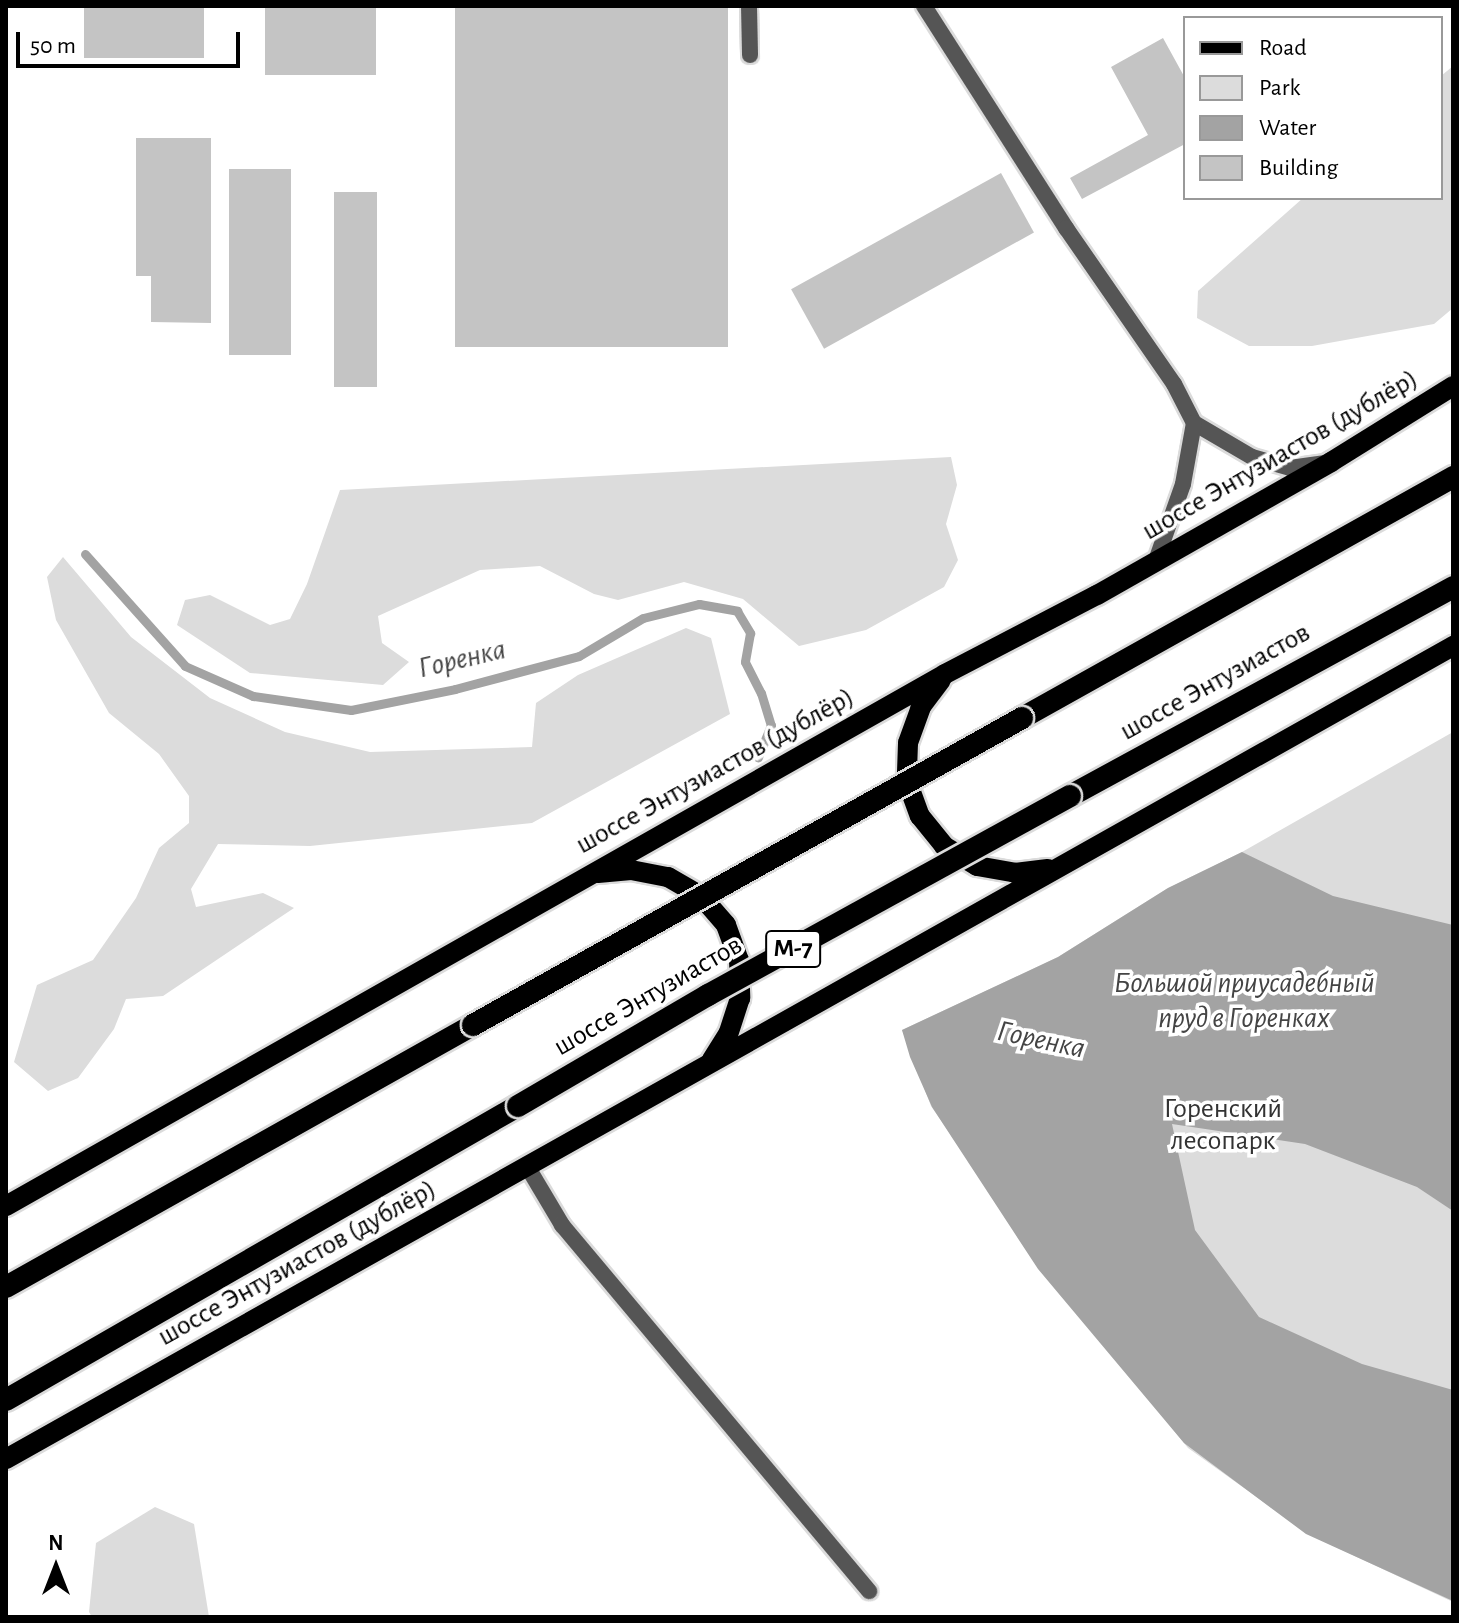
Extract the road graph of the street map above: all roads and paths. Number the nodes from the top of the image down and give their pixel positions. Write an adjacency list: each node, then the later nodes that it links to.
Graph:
1 (749, 6): 3 (lane)
2 (924, 6): 5 (lane)
3 (750, 55)
4 (1453, 386): 6 (main road, шоссе Энтузиастов (дублёр))
5 (1194, 423): 6 (lane); 8 (lane)
6 (1331, 462): 8 (main road, шоссе Энтузиастов (дублёр))
7 (1453, 477): 17 (highway, шоссе Энтузиастов, bridge)
8 (1157, 558): 11 (main road, шоссе Энтузиастов (дублёр))
9 (1453, 587): 18 (highway, шоссе Энтузиастов / М-7, bridge)
10 (1453, 646): 12 (main road, шоссе Энтузиастов (дублёр))
11 (945, 674): 12 (main road); 13 (main road, шоссе Энтузиастов (дублёр))
12 (1056, 868): 14 (main road, шоссе Энтузиастов (дублёр))
13 (591, 873): 14 (main road); 16 (main road, шоссе Энтузиастов (дублёр))
14 (710, 1063): 15 (main road, шоссе Энтузиастов (дублёр))
15 (527, 1166): 19 (main road, шоссе Энтузиастов (дублёр)); 20 (lane)
16 (6, 1206)
17 (6, 1287)
18 (6, 1400)
19 (6, 1459)
20 (869, 1591)

